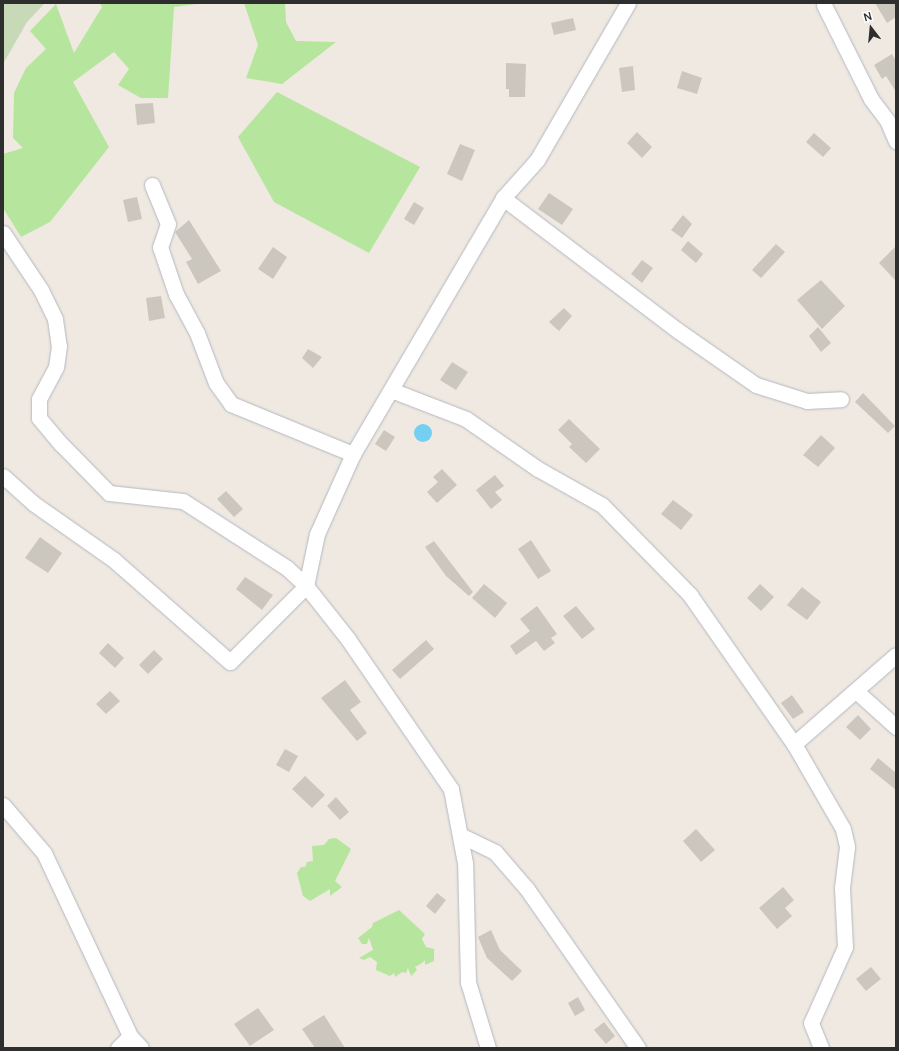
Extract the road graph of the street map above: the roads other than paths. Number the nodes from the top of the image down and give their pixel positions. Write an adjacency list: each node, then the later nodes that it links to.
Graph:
1 (628, 3): 5 (street)
2 (824, 4): 3 (street)
3 (896, 141)
4 (152, 185): 9 (street)
5 (502, 198): 7 (street); 8 (street)
6 (3, 233): 11 (street)
7 (391, 390): 9 (street); 15 (street)
8 (841, 399)
9 (353, 454): 11 (street)
10 (3, 476): 11 (street)
11 (306, 586): 17 (street)
12 (896, 655): 13 (street)
13 (856, 691): 14 (street); 15 (street)
14 (896, 727)
15 (794, 744): 23 (street)
16 (3, 805): 18 (street)
17 (460, 835): 21 (street); 22 (street)
18 (130, 1036): 19 (street); 20 (street)
19 (118, 1048)
20 (142, 1048)
21 (488, 1048)
22 (638, 1048)
23 (821, 1048)

